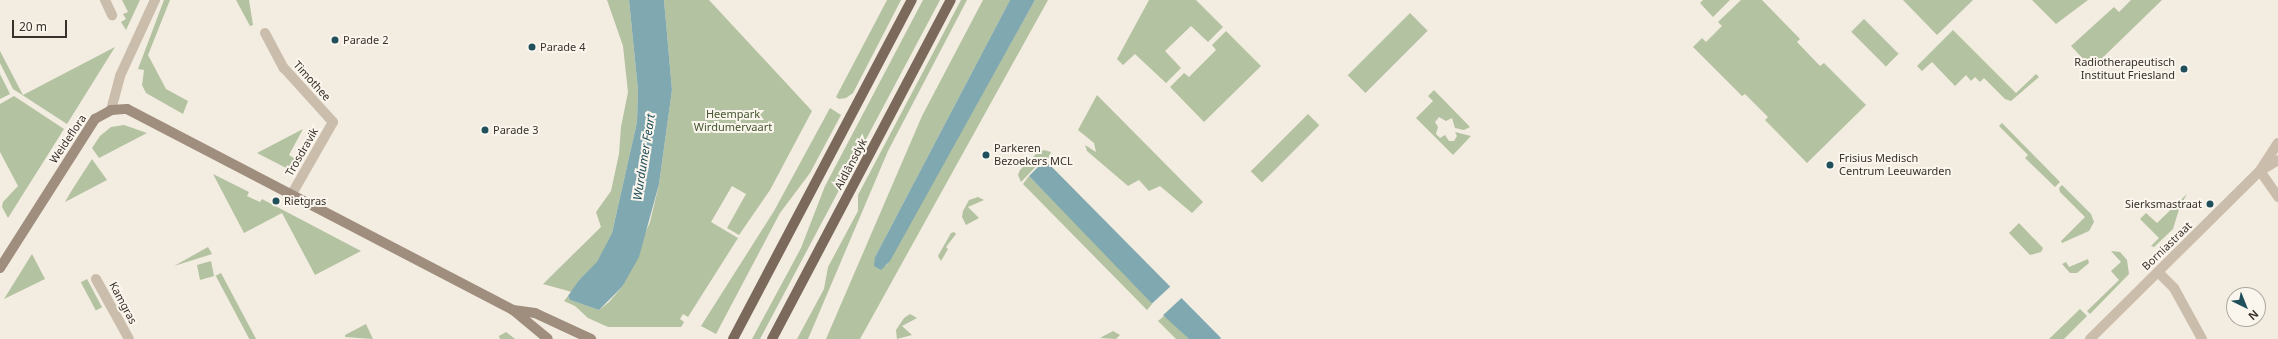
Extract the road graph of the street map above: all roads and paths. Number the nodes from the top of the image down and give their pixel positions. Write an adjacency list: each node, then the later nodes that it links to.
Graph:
1 (105, 0): 5 (street)
2 (155, 0): 7 (street)
3 (912, 0): 21 (main road, Aldlânsdyk)
4 (950, 0): 22 (main road, Aldlânsdyk)
5 (112, 15)
6 (265, 33): 8 (street, Timothee)
7 (111, 110): 12 (street); 14 (street, Weideflora)
8 (333, 122): 12 (street, Trosdravik)
9 (2278, 143): 11 (street, Borniastraat)
10 (2278, 160): 11 (street, Borniastraat)
11 (2260, 171): 13 (street); 15 (street, Borniastraat)
12 (292, 194): 17 (street)
13 (2278, 197)
14 (0, 268)
15 (2158, 272): 23 (street, Borniastraat); 24 (street)
16 (96, 279): 18 (street, Kamgras)
17 (513, 310): 19 (street); 20 (street)
18 (128, 339)
19 (548, 339)
20 (591, 339)
21 (733, 339)
22 (772, 339)
23 (2090, 339)
24 (2202, 339)

